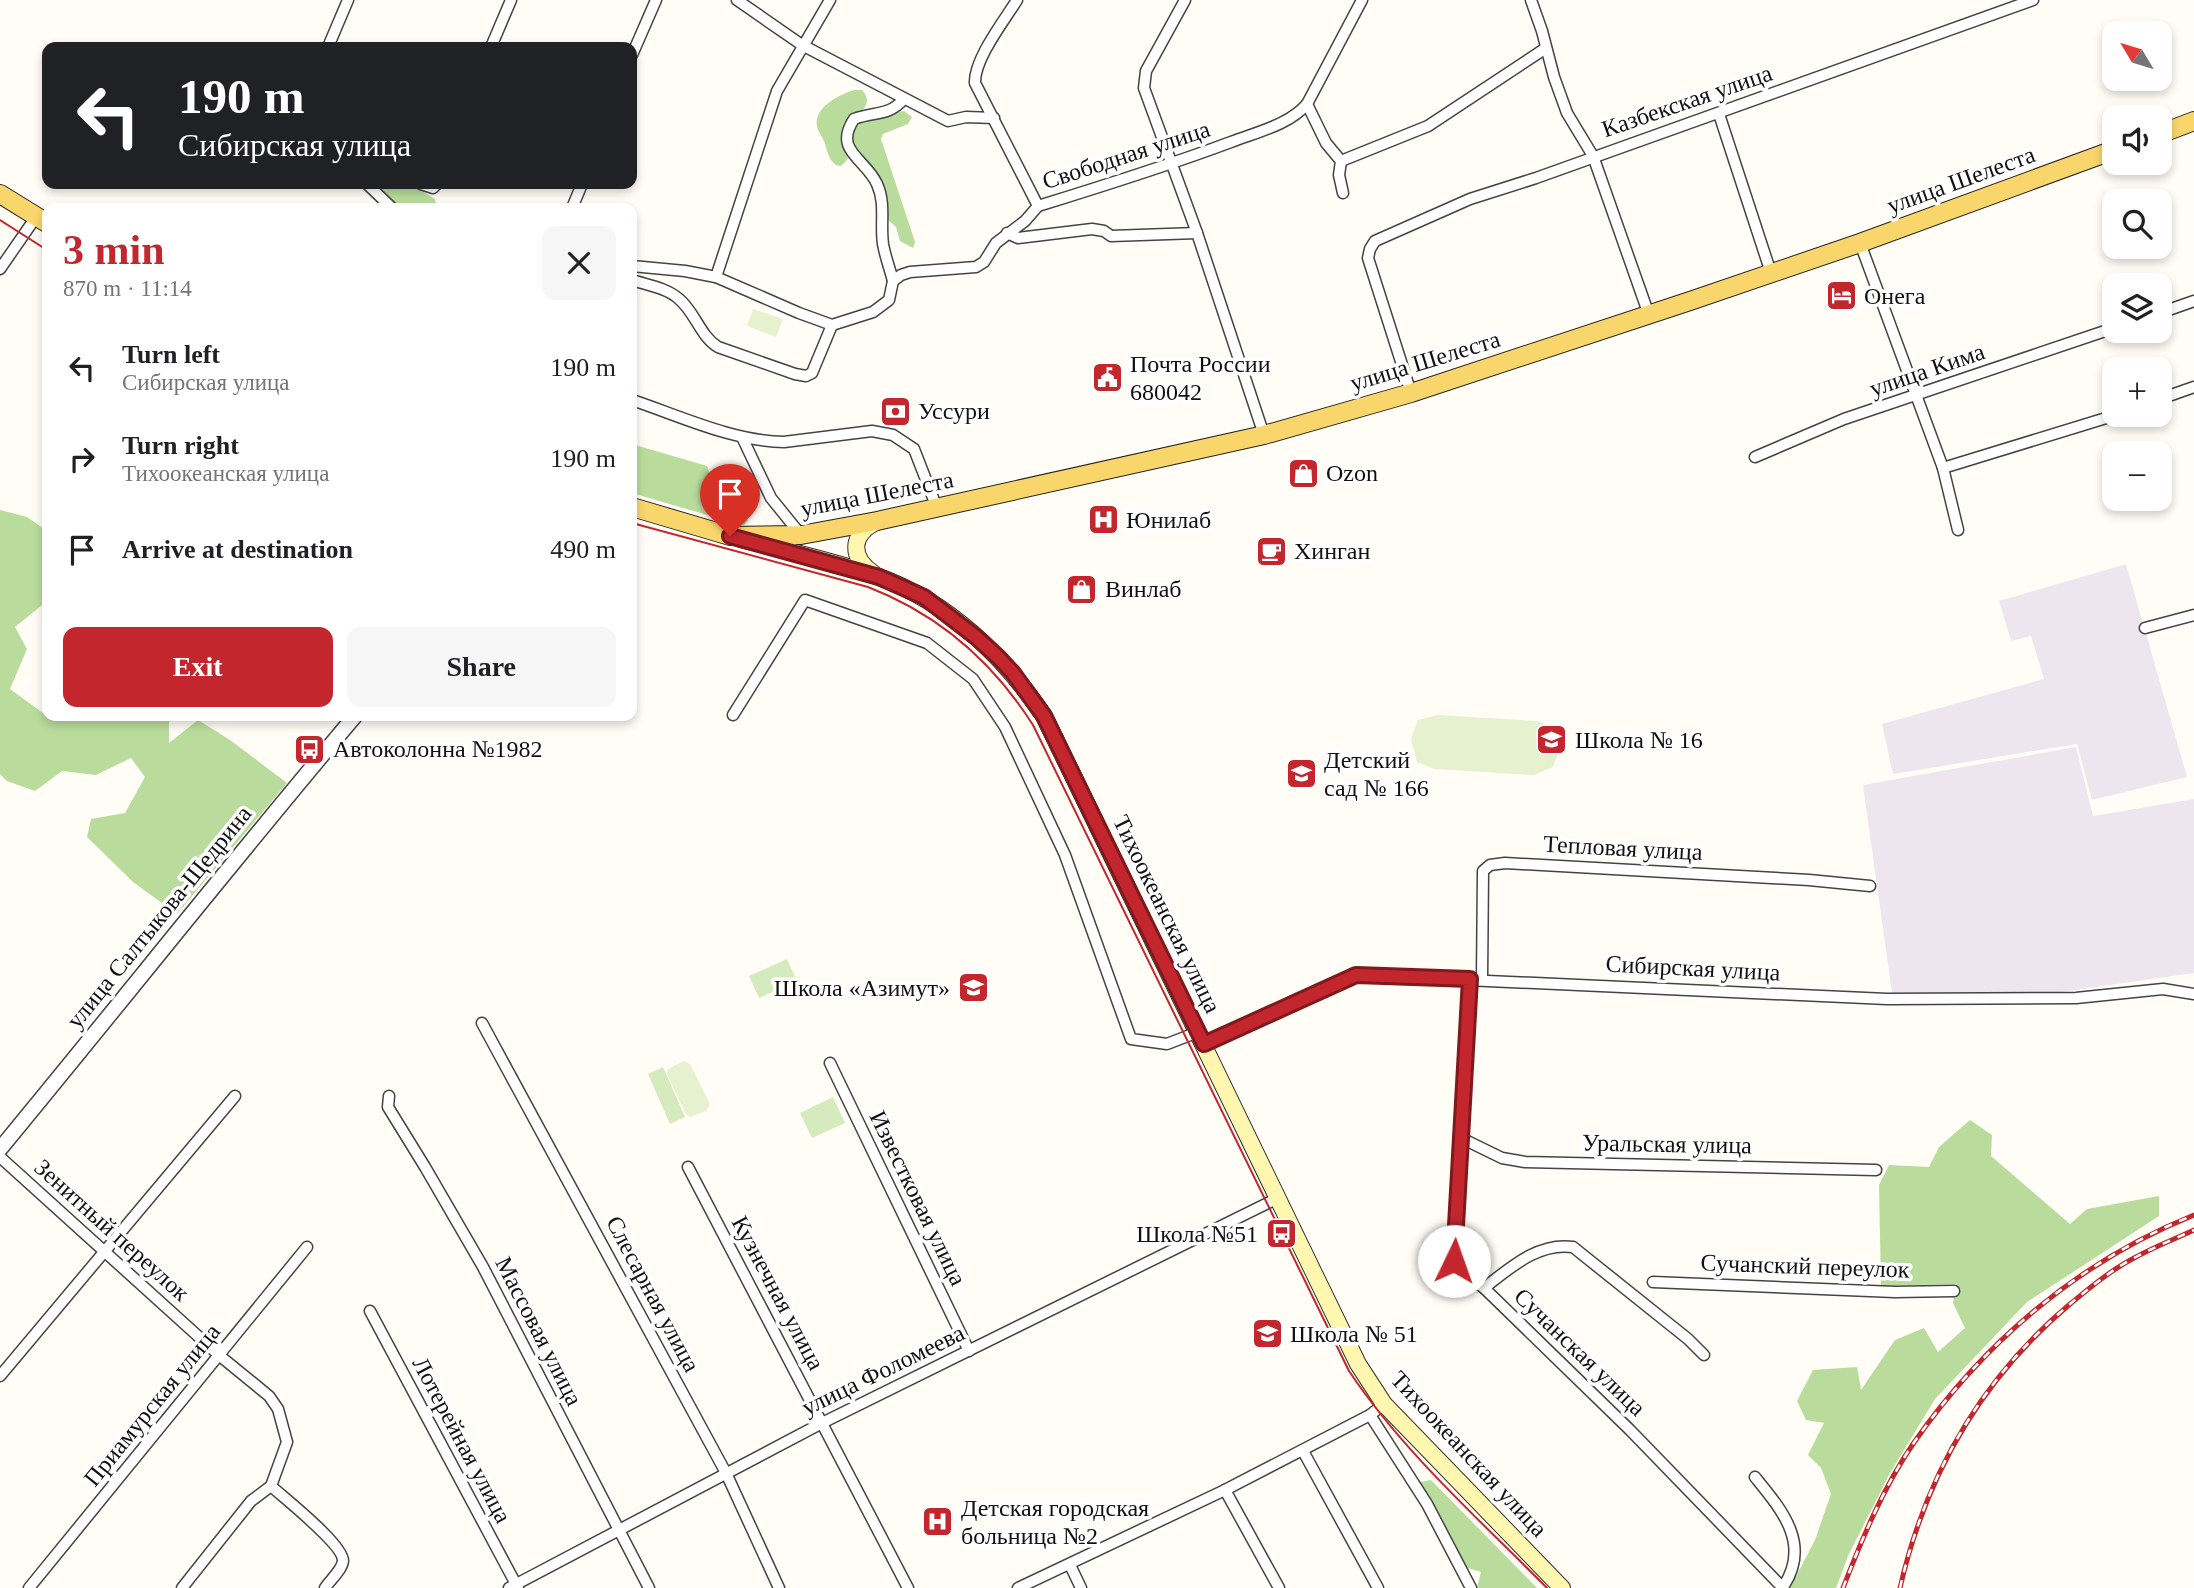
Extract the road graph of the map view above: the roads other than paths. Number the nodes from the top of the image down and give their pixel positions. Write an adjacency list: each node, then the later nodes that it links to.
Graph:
1 (348, 0): 11 (street)
2 (511, 0): 12 (street)
3 (656, 0): 13 (street)
4 (737, 0): 14 (street)
5 (830, 0): 14 (street)
6 (1017, 0): 19 (street)
7 (1185, 0): 25 (street)
8 (1362, 0): 17 (street)
9 (1531, 0): 15 (street)
10 (2033, 0): 18 (street, Казбекская улица)
11 (330, 42)
12 (493, 42)
13 (637, 44)
14 (802, 45): 16 (street); 38 (street)
15 (1546, 48): 23 (street); 24 (street)
16 (904, 99): 19 (street); 39 (street)
17 (1307, 104): 24 (street); 25 (street, Свободная улица)
18 (1719, 114): 23 (street, Казбекская улица); 37 (street)
19 (994, 118): 30 (street)
20 (2194, 121): 21 (main road)
21 (2172, 129)
22 (2102, 154): 34 (main road, улица Шелеста)
23 (1593, 156): 43 (street); 47 (street, Казбекская улица)
24 (1341, 161): 27 (street)
25 (1172, 164): 30 (street, Свободная улица); 33 (street)
26 (372, 189): 29 (street)
27 (1343, 193)
28 (0, 194): 31 (main road)
29 (387, 203)
30 (1038, 206): 32 (street, Свободная улица)
31 (42, 220): 36 (street)
32 (1007, 233): 33 (street); 39 (street, Свободная улица)
33 (1197, 233): 52 (street)
34 (1860, 243): 37 (main road, улица Шелеста); 48 (street)
35 (637, 267): 38 (street)
36 (0, 269)
37 (1771, 273): 43 (main road, улица Шелеста)
38 (716, 277): 44 (street)
39 (893, 281): 44 (street)
40 (637, 282): 44 (street)
41 (2194, 301): 42 (street)
42 (2172, 309)
43 (1649, 315): 47 (main road, улица Шелеста)
44 (832, 325)
45 (2102, 332): 48 (street, улица Кима)
46 (2194, 387): 49 (street)
47 (1411, 393): 52 (main road, улица Шелеста)
48 (1918, 395): 54 (street, улица Кима); 55 (street)
49 (2172, 395)
50 (637, 402): 53 (street)
51 (2102, 419): 55 (street)
52 (1264, 435): 57 (main road, улица Шелеста)
53 (743, 437): 57 (street); 60 (street)
54 (1755, 457)
55 (1943, 468): 59 (street)
56 (637, 508): 61 (main road, Тихоокеанская улица)
57 (937, 508): 58 (main road, улица Шелеста)
58 (877, 521): 60 (main road, улица Шелеста); 62 (main road)
59 (1958, 530)
60 (801, 535): 61 (main road, улица Шелеста)
61 (730, 536): 62 (main road, Тихоокеанская улица)
62 (879, 577): 72 (main road, Тихоокеанская улица)
63 (2194, 615): 64 (street)
64 (2145, 628)
65 (733, 715): 72 (street, Сибирская улица)
66 (351, 721): 77 (street, улица Салтыкова-Щедрина)
67 (1870, 886): 69 (street, Тепловая улица)
68 (1470, 979): 69 (street, Сибирская улица); 72 (street, Сибирская улица); 76 (street, Сучанская улица)
69 (1482, 979): 70 (street, Сибирская улица)
70 (2194, 994)
71 (482, 1023): 96 (street, Слесарная улица)
72 (1201, 1038): 81 (main road, Тихоокеанская улица)
73 (830, 1063): 88 (street, Известковая улица)
74 (235, 1096): 83 (street)
75 (389, 1097): 100 (street, Массовая улица)
76 (1461, 1139): 80 (street, Уральская улица); 85 (street, Сучанская улица)
77 (0, 1149)
78 (0, 1157): 83 (street, Зенитный переулок)
79 (688, 1167): 94 (street, Кузнечная улица)
80 (1876, 1170)
81 (1278, 1198): 88 (street, улица Фоломеева); 92 (main road, Тихоокеанская улица)
82 (307, 1247): 90 (street, Приамурская улица)
83 (105, 1250): 90 (street, Зенитный переулок); 91 (street)
84 (1653, 1282): 86 (street, Сучанский переулок)
85 (1484, 1288): 89 (street); 115 (street, Сучанская улица)
86 (1954, 1291)
87 (370, 1311): 102 (street, Лотерейная улица)
88 (969, 1351): 94 (street, улица Фоломеева)
89 (1704, 1355)
90 (220, 1356): 98 (street, Зенитный переулок); 103 (street, Приамурская улица)
91 (0, 1376)
92 (1384, 1404): 93 (street); 114 (main road, Тихоокеанская улица)
93 (1370, 1415): 95 (street); 113 (street)
94 (822, 1423): 96 (street, улица Фоломеева); 108 (street, Кузнечная улица)
95 (1303, 1451): 99 (street); 112 (street)
96 (726, 1473): 100 (street, улица Фоломеева); 107 (street, Слесарная улица)
97 (1755, 1477): 115 (street)
98 (271, 1486): 104 (street); 105 (street)
99 (1225, 1490): 101 (street); 111 (street)
100 (618, 1531): 102 (street, улица Фоломеева); 106 (street, Массовая улица)
101 (1070, 1565): 109 (street); 110 (street)
102 (515, 1587)
103 (29, 1588)
104 (182, 1588)
105 (324, 1588)
106 (649, 1588)
107 (779, 1588)
108 (908, 1588)
109 (1018, 1588)
110 (1081, 1588)
111 (1279, 1588)
112 (1378, 1588)
113 (1471, 1588)
114 (1562, 1588)
115 (1783, 1588)

